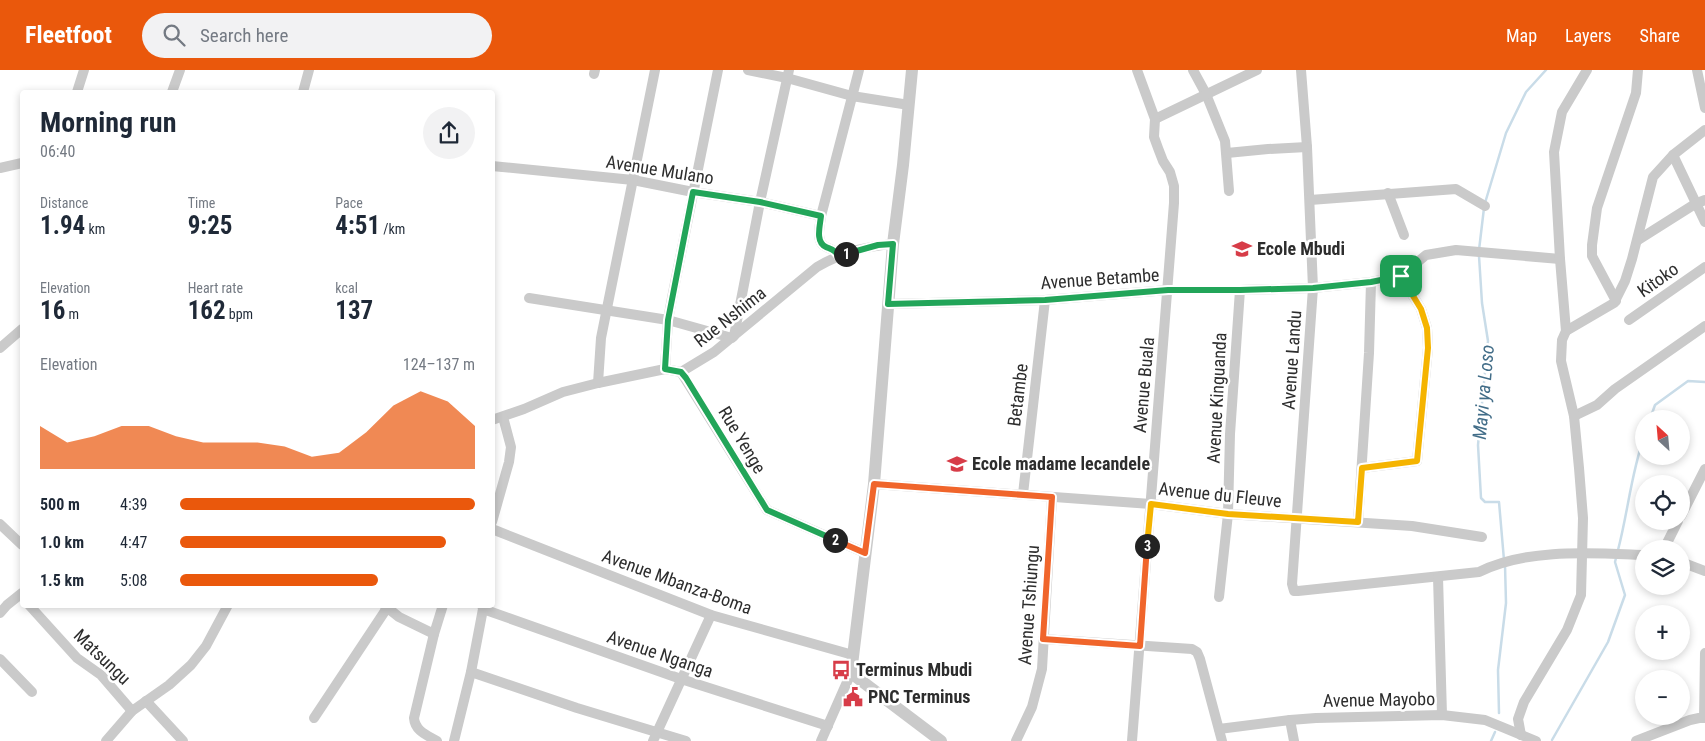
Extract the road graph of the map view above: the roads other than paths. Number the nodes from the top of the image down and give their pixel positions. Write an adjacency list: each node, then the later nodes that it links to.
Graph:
1 (84, 70): 17 (street)
2 (180, 70): 18 (street)
3 (310, 70): 19 (street)
4 (655, 70): 32 (street)
5 (718, 70): 34 (street)
6 (748, 70): 16 (street)
7 (859, 70): 21 (street)
8 (912, 70): 22 (street)
9 (1137, 70): 24 (street, Avenue Buala)
10 (1193, 70): 20 (street)
11 (1257, 70): 20 (street)
12 (1301, 70): 26 (street, Avenue Landu)
13 (1587, 70): 46 (street)
14 (1638, 70): 55 (street)
15 (1697, 70): 23 (street)
16 (788, 74): 21 (street); 37 (street)
17 (78, 90)
18 (173, 90)
19 (304, 90)
20 (1206, 94): 24 (street); 27 (street)
21 (852, 96): 22 (street); 40 (street)
22 (909, 105): 44 (street)
23 (1705, 108)
24 (1155, 118): 51 (street, Avenue Buala)
25 (1705, 130): 28 (street)
26 (1308, 147): 27 (street); 36 (street, Avenue Landu)
27 (1227, 153): 33 (street)
28 (1673, 155): 38 (street); 43 (street)
29 (20, 163): 31 (street)
30 (495, 166): 32 (street, Avenue Mulano)
31 (0, 168)
32 (633, 180): 34 (street, Avenue Mulano); 57 (street)
33 (1229, 191)
34 (693, 192): 37 (street, Avenue Mulano); 58 (street)
35 (1388, 193): 36 (street); 39 (street); 42 (street)
36 (1310, 200): 50 (street, Avenue Landu)
37 (760, 202): 40 (street, Avenue Mulano); 63 (street)
38 (1700, 202): 41 (street); 43 (street)
39 (1485, 206)
40 (821, 216): 45 (street)
41 (1705, 222)
42 (1404, 234)
43 (1638, 240): 55 (street)
44 (893, 244): 45 (street, Rue Nshima); 56 (street)
45 (839, 257): 63 (street, Rue Nshima)
46 (1560, 259): 48 (street, Avenue Betambe); 62 (street)
47 (1705, 267): 59 (street, Kitoko)
48 (1401, 276): 49 (street, Avenue Betambe); 70 (street)
49 (1371, 282): 50 (street, Avenue Betambe); 70 (street)
50 (1313, 288): 52 (street, Avenue Betambe); 79 (street, Avenue Landu)
51 (1168, 290): 52 (street, Avenue Betambe); 54 (street, Avenue Betambe); 76 (street, Avenue Buala)
52 (1240, 290): 78 (street, Avenue Kinguanda)
53 (529, 298): 57 (street)
54 (1045, 300): 56 (street, Avenue Betambe); 73 (street, Betambe)
55 (1616, 301): 62 (street)
56 (888, 304): 72 (street)
57 (606, 310): 58 (street); 67 (street)
58 (668, 320): 63 (street); 65 (street)
59 (1629, 320)
60 (1705, 326): 68 (street)
61 (20, 331): 64 (street)
62 (1566, 331): 68 (street)
63 (733, 337): 66 (street, Rue Nshima)
64 (0, 348)
65 (665, 369): 66 (street); 67 (street)
66 (681, 372): 85 (street, Rue Yenge)
67 (598, 383): 69 (street)
68 (1574, 416): 86 (street)
69 (498, 418): 77 (street)
70 (1362, 468): 80 (street)
71 (1705, 469): 75 (street)
72 (874, 484): 73 (street, Avenue du Fleuve); 85 (street)
73 (1023, 494): 74 (street, Avenue du Fleuve)
74 (1052, 497): 76 (street, Avenue du Fleuve); 103 (street, Avenue Tshiungu)
75 (1690, 498)
76 (1151, 504): 78 (street, Avenue du Fleuve); 104 (street, Avenue Buala)
77 (495, 511)
78 (1228, 514): 79 (street, Avenue du Fleuve); 92 (street, Avenue Kinguanda)
79 (1297, 519): 80 (street, Avenue du Fleuve); 90 (street, Avenue Landu)
80 (1358, 522): 83 (street, Avenue du Fleuve)
81 (0, 524): 84 (street)
82 (495, 530): 101 (street, Avenue Mbanza-Boma)
83 (1482, 537)
84 (20, 543)
85 (865, 553): 106 (street)
86 (1582, 554): 87 (street); 90 (street); 120 (street)
87 (1635, 555)
88 (1690, 565): 89 (street)
89 (1705, 571)
90 (1438, 577): 114 (street)
91 (20, 597): 100 (street)
92 (1219, 597)
93 (32, 608): 113 (street, Matsungu)
94 (226, 608): 112 (street)
95 (385, 608): 115 (street)
96 (387, 608): 102 (street)
97 (442, 608): 102 (street)
98 (483, 608): 108 (street)
99 (486, 608): 110 (street, Avenue Nganga)
100 (0, 613)
101 (711, 615): 106 (street, Avenue Mbanza-Boma); 110 (street)
102 (434, 634): 124 (street)
103 (1043, 639): 104 (street); 129 (street, Avenue Tshiungu)
104 (1140, 646): 119 (street); 130 (street, Avenue Buala)
105 (1705, 653): 116 (street)
106 (854, 654): 109 (street)
107 (0, 659): 111 (street)
108 (471, 672): 121 (street); 125 (street)
109 (851, 673): 118 (street); 128 (street)
110 (681, 679): 118 (street, Avenue Nganga); 121 (street)
111 (32, 692)
112 (146, 701): 113 (street); 123 (street)
113 (132, 710): 122 (street)
114 (1442, 715): 117 (street, Avenue Mayobo); 120 (street, Avenue Mayobo)
115 (314, 718)
116 (1705, 718): 134 (street)
117 (1290, 720): 119 (street, Avenue Mayobo); 132 (street)
118 (828, 726): 127 (street)
119 (1219, 729): 131 (street)
120 (1520, 735): 133 (street, Avenue Mayobo)
121 (655, 737): 126 (street)
122 (106, 741)
123 (183, 741)
124 (437, 741)
125 (454, 741)
126 (686, 741)
127 (821, 741)
128 (941, 741)
129 (1016, 741)
130 (1132, 741)
131 (1222, 741)
132 (1294, 741)
133 (1536, 741)
134 (1636, 741)

